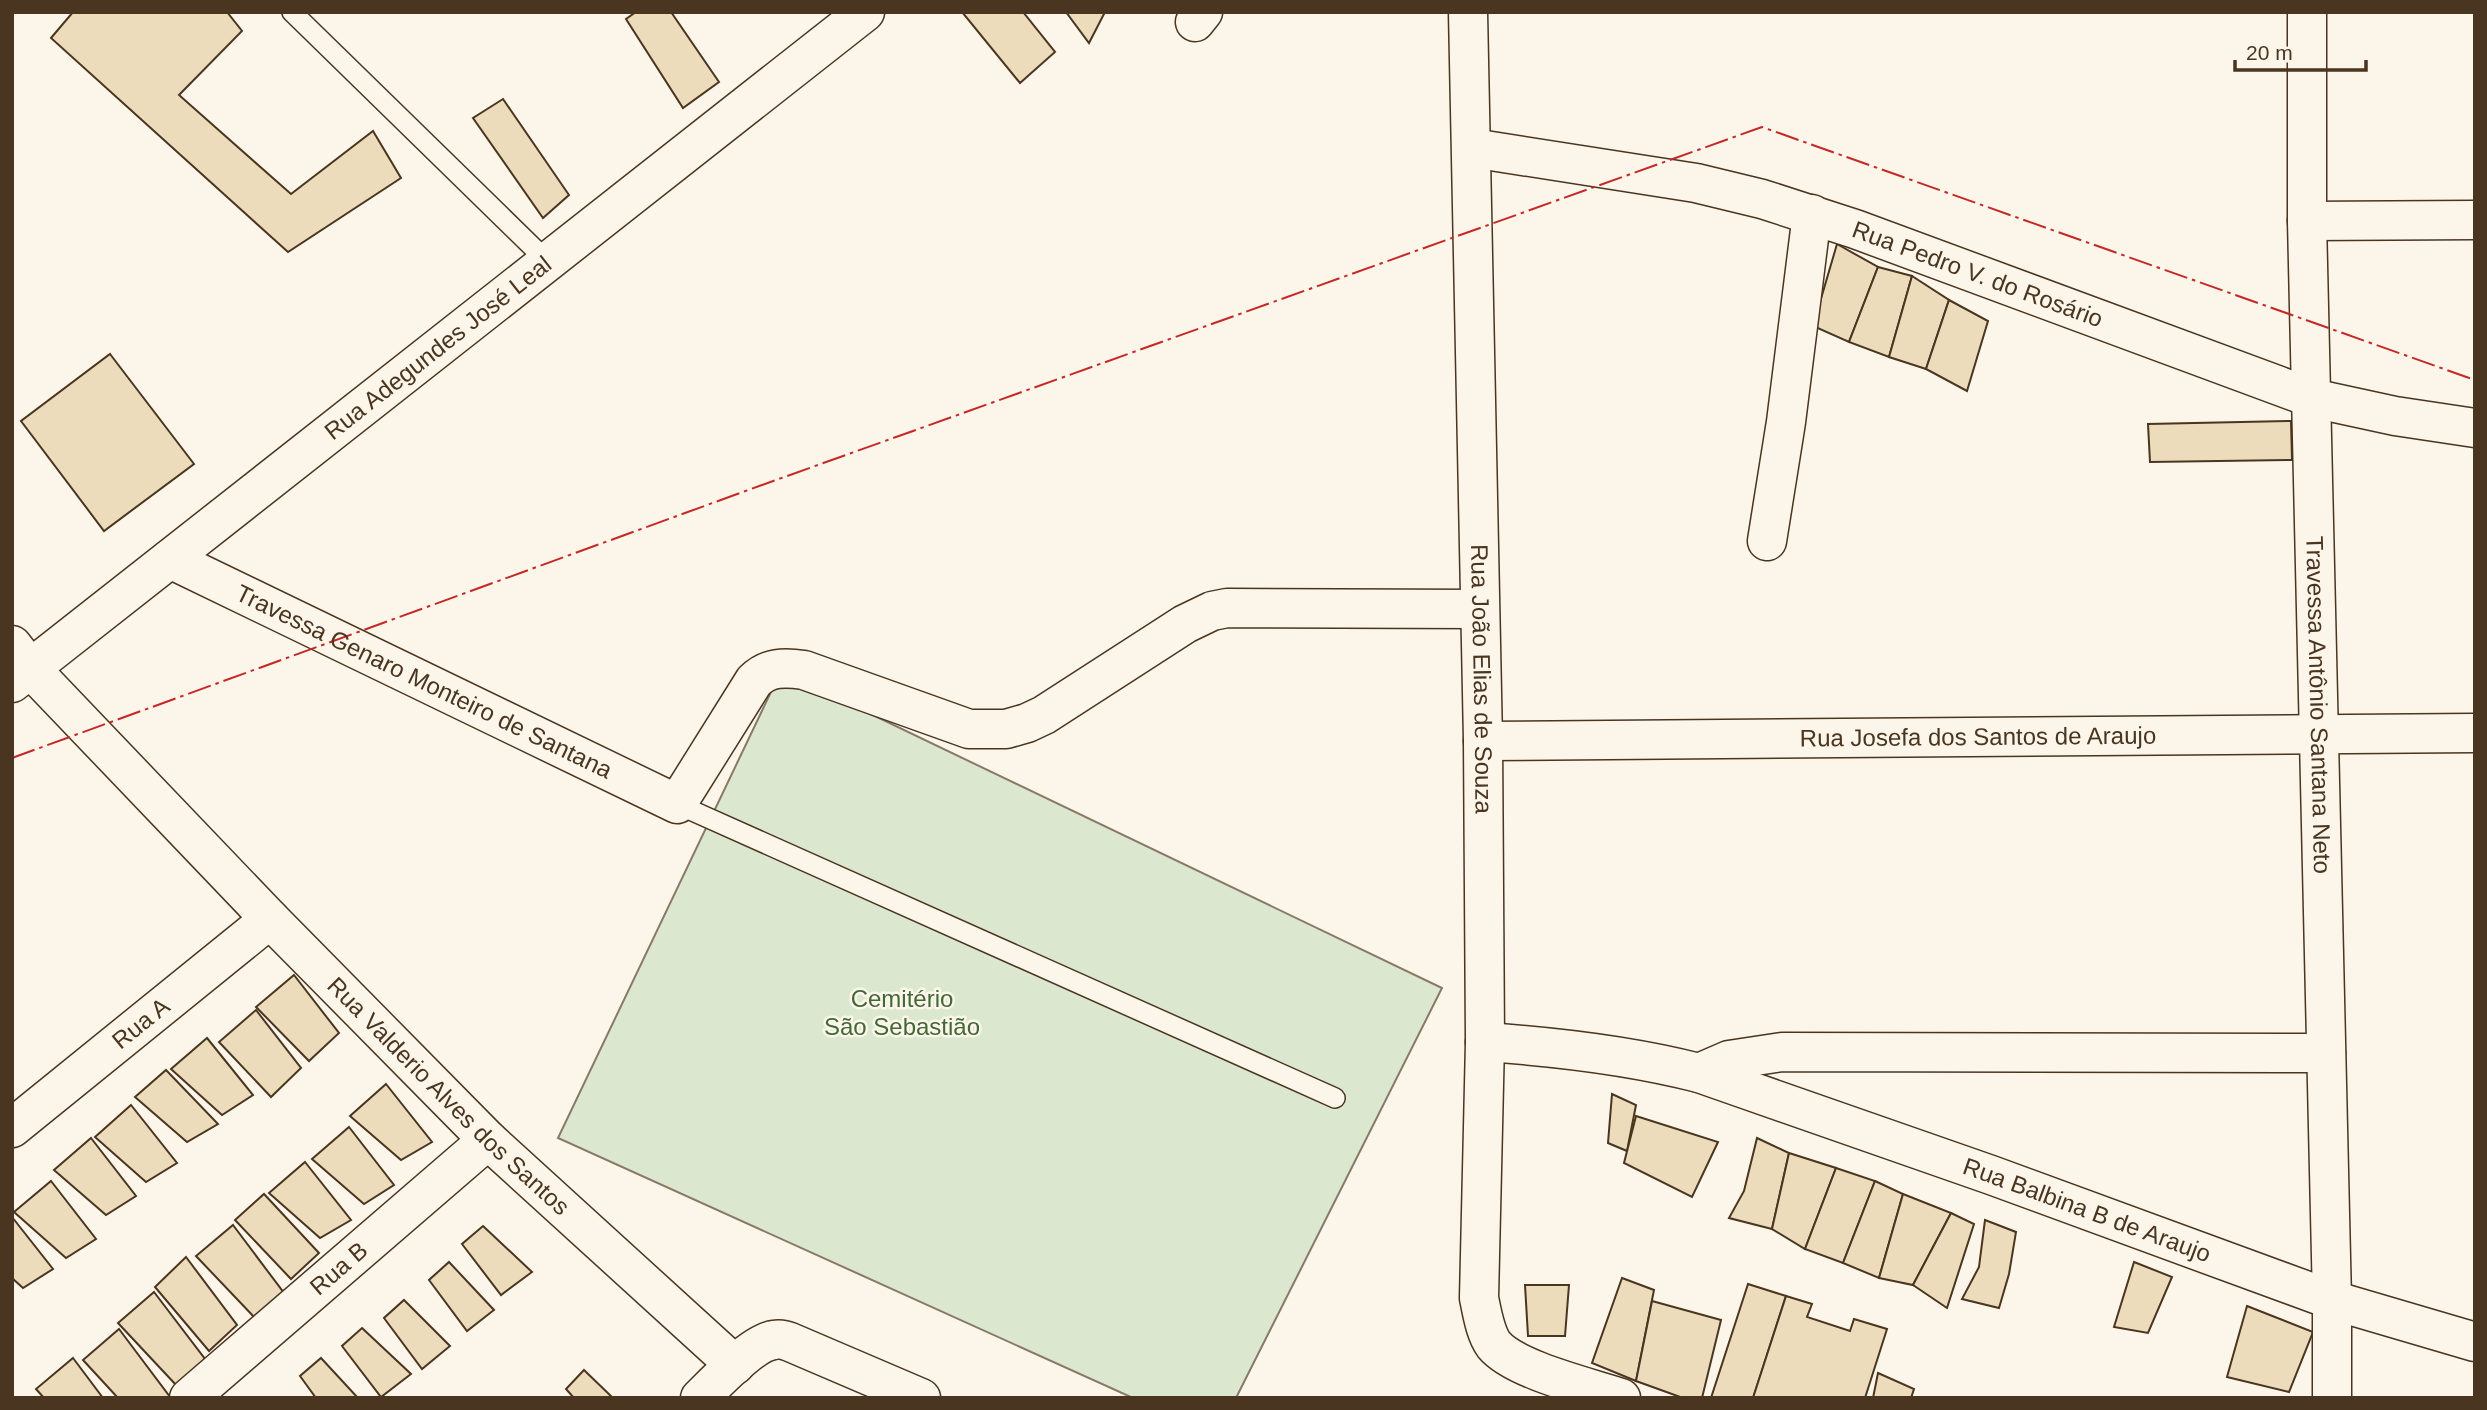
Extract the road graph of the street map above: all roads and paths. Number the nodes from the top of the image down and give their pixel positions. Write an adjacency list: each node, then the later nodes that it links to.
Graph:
1 (292, 12): 9 (lane)
2 (865, 12): 9 (street, Rua Adegundes José Leal)
3 (1468, 12): 5 (street, Rua João Elias de Souza)
4 (2307, 12): 8 (street, Travessa Antônio Santana Neto)
5 (1472, 148): 6 (street, Rua Pedro V. do Rosário); 14 (street, Rua João Elias de Souza)
6 (1812, 214): 10 (street, Rua Pedro V. do Rosário); 12 (street)
7 (2475, 220): 8 (street)
8 (2307, 221): 10 (street, Travessa Antônio Santana Neto)
9 (548, 262): 13 (street, Rua Adegundes José Leal)
10 (2312, 398): 11 (street, Rua Pedro V. do Rosário); 17 (street, Travessa Antônio Santana Neto)
11 (2475, 428)
12 (1767, 541)
13 (170, 559): 15 (street, Rua Adegundes José Leal); 19 (street, Travessa Genaro Monteiro de Santana)
14 (1479, 608): 18 (street, Rua João Elias de Souza); 19 (street)
15 (18, 665): 20 (street, Rua Valderio Alves dos Santos)
16 (2475, 733): 17 (street, Rua Josefa dos Santos de Araujo)
17 (2319, 735): 18 (street, Rua Josefa dos Santos de Araujo); 22 (street, Travessa Antônio Santana Neto)
18 (1483, 741): 21 (street, Rua João Elias de Souza)
19 (677, 804): 24 (lane)
20 (270, 919): 25 (street, Rua A); 26 (street, Rua Valderio Alves dos Santos)
21 (1485, 1042): 23 (street, Rua Balbina B de Araujo); 33 (street, Rua João Elias de Souza)
22 (2326, 1054): 23 (street); 27 (street, Travessa Antônio Santana Neto)
23 (1699, 1073): 27 (street, Rua Balbina B de Araujo)
24 (1335, 1098)
25 (12, 1128)
26 (488, 1140): 29 (street, Rua Valderio Alves dos Santos); 30 (street, Rua B)
27 (2332, 1300): 28 (street, Rua Balbina B de Araujo); 34 (street, Travessa Antônio Santana Neto)
28 (2475, 1342)
29 (735, 1365): 31 (street); 32 (street)
30 (189, 1398)
31 (700, 1398)
32 (920, 1398)
33 (1621, 1398)
34 (2332, 1398)

